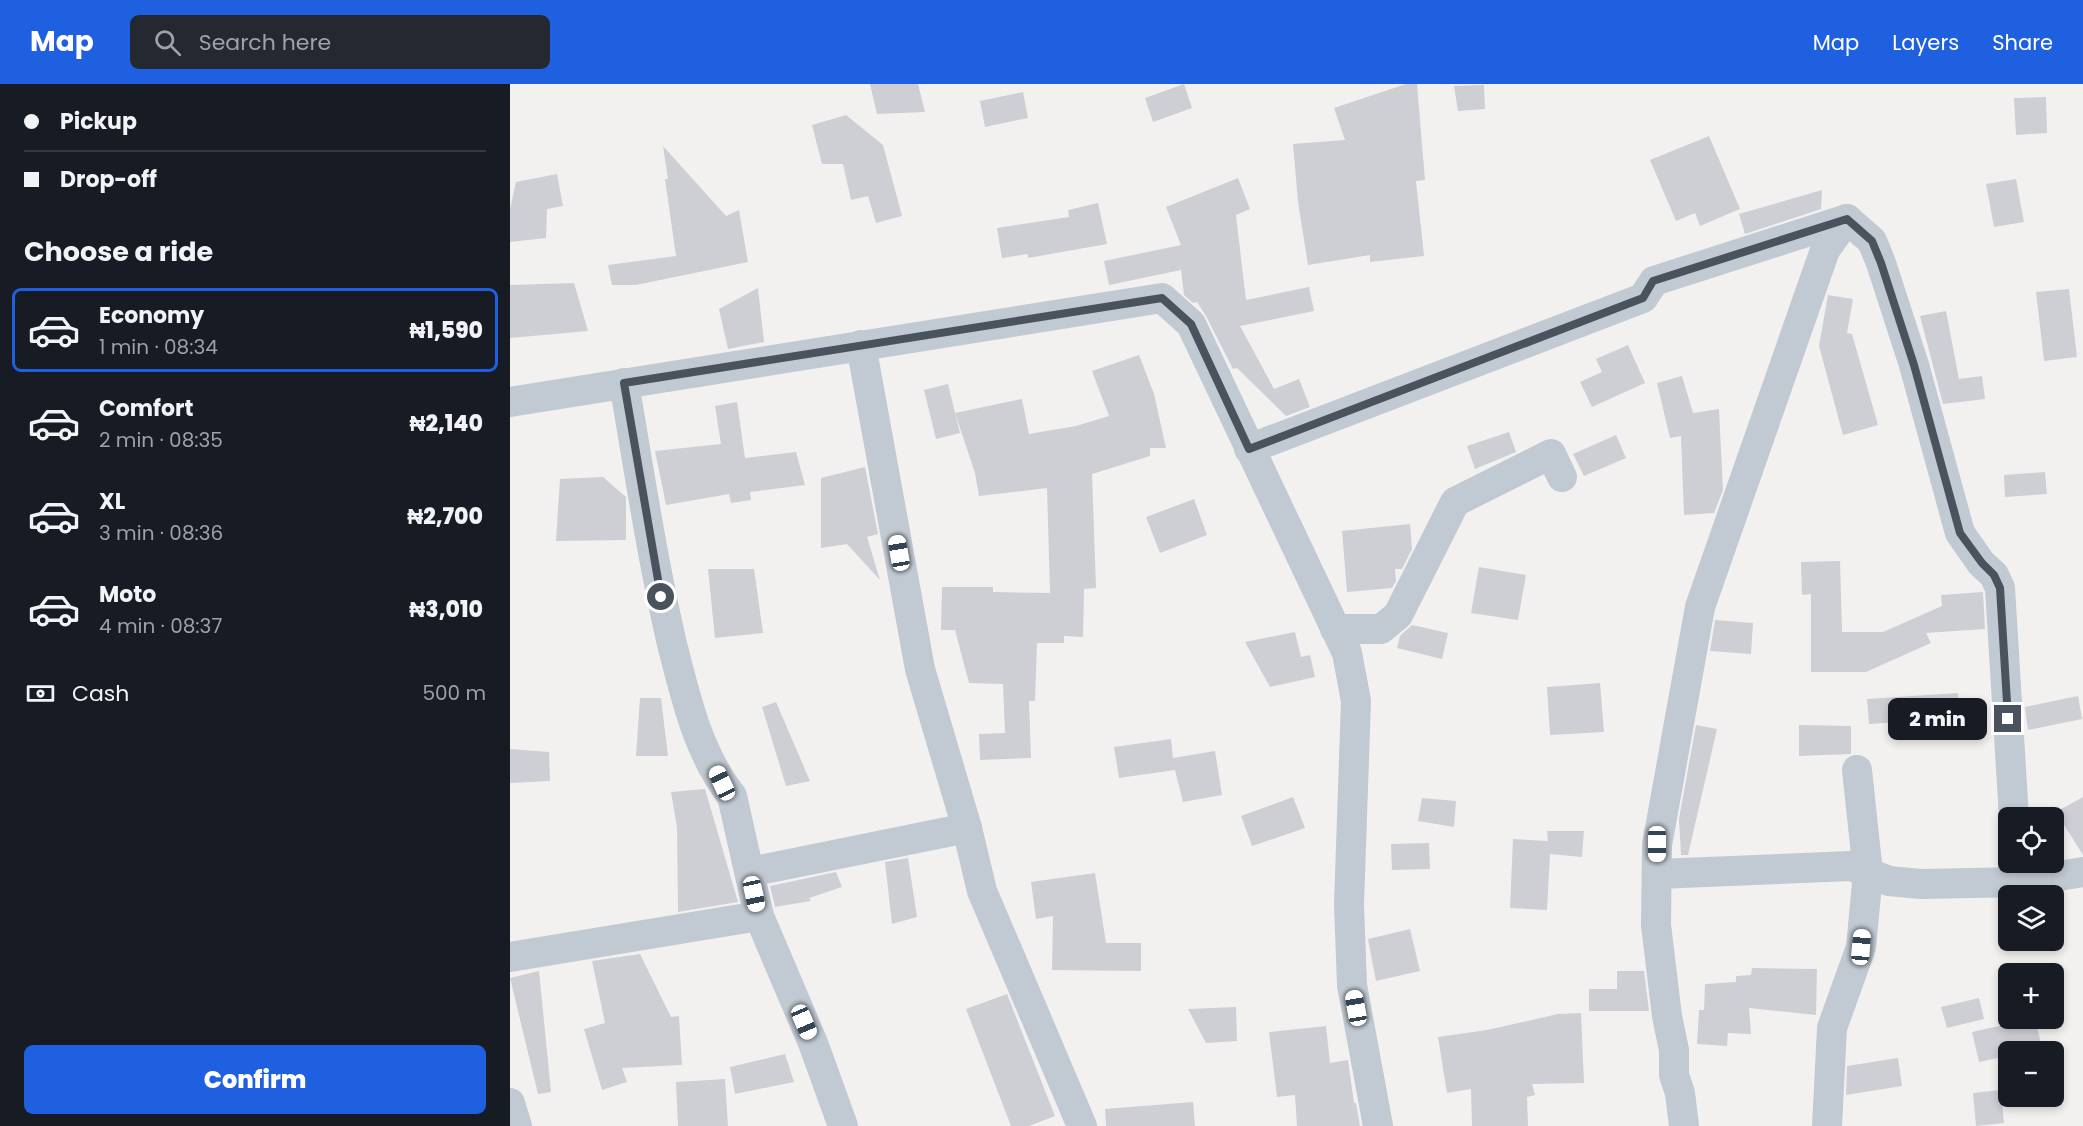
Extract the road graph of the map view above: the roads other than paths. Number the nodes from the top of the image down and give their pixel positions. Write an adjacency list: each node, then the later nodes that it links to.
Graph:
1 (1847, 219): 5 (street); 9 (street); 16 (street)
2 (861, 345): 3 (street); 5 (street); 10 (street)
3 (624, 383): 4 (street); 11 (street)
4 (510, 402)
5 (1249, 449): 7 (street)
6 (1562, 477): 7 (street)
7 (1335, 629): 23 (street)
8 (1857, 770): 14 (street)
9 (2013, 807)
10 (967, 828): 11 (street); 22 (street)
11 (750, 872): 17 (street)
12 (2064, 872): 13 (street)
13 (2083, 872)
14 (1868, 873): 15 (street); 16 (street); 25 (street)
15 (2013, 873)
16 (1657, 874): 24 (street)
17 (759, 916): 18 (street); 21 (street)
18 (510, 957)
19 (510, 1103): 20 (street)
20 (517, 1126)
21 (843, 1126)
22 (1082, 1126)
23 (1378, 1126)
24 (1684, 1126)
25 (1827, 1126)

